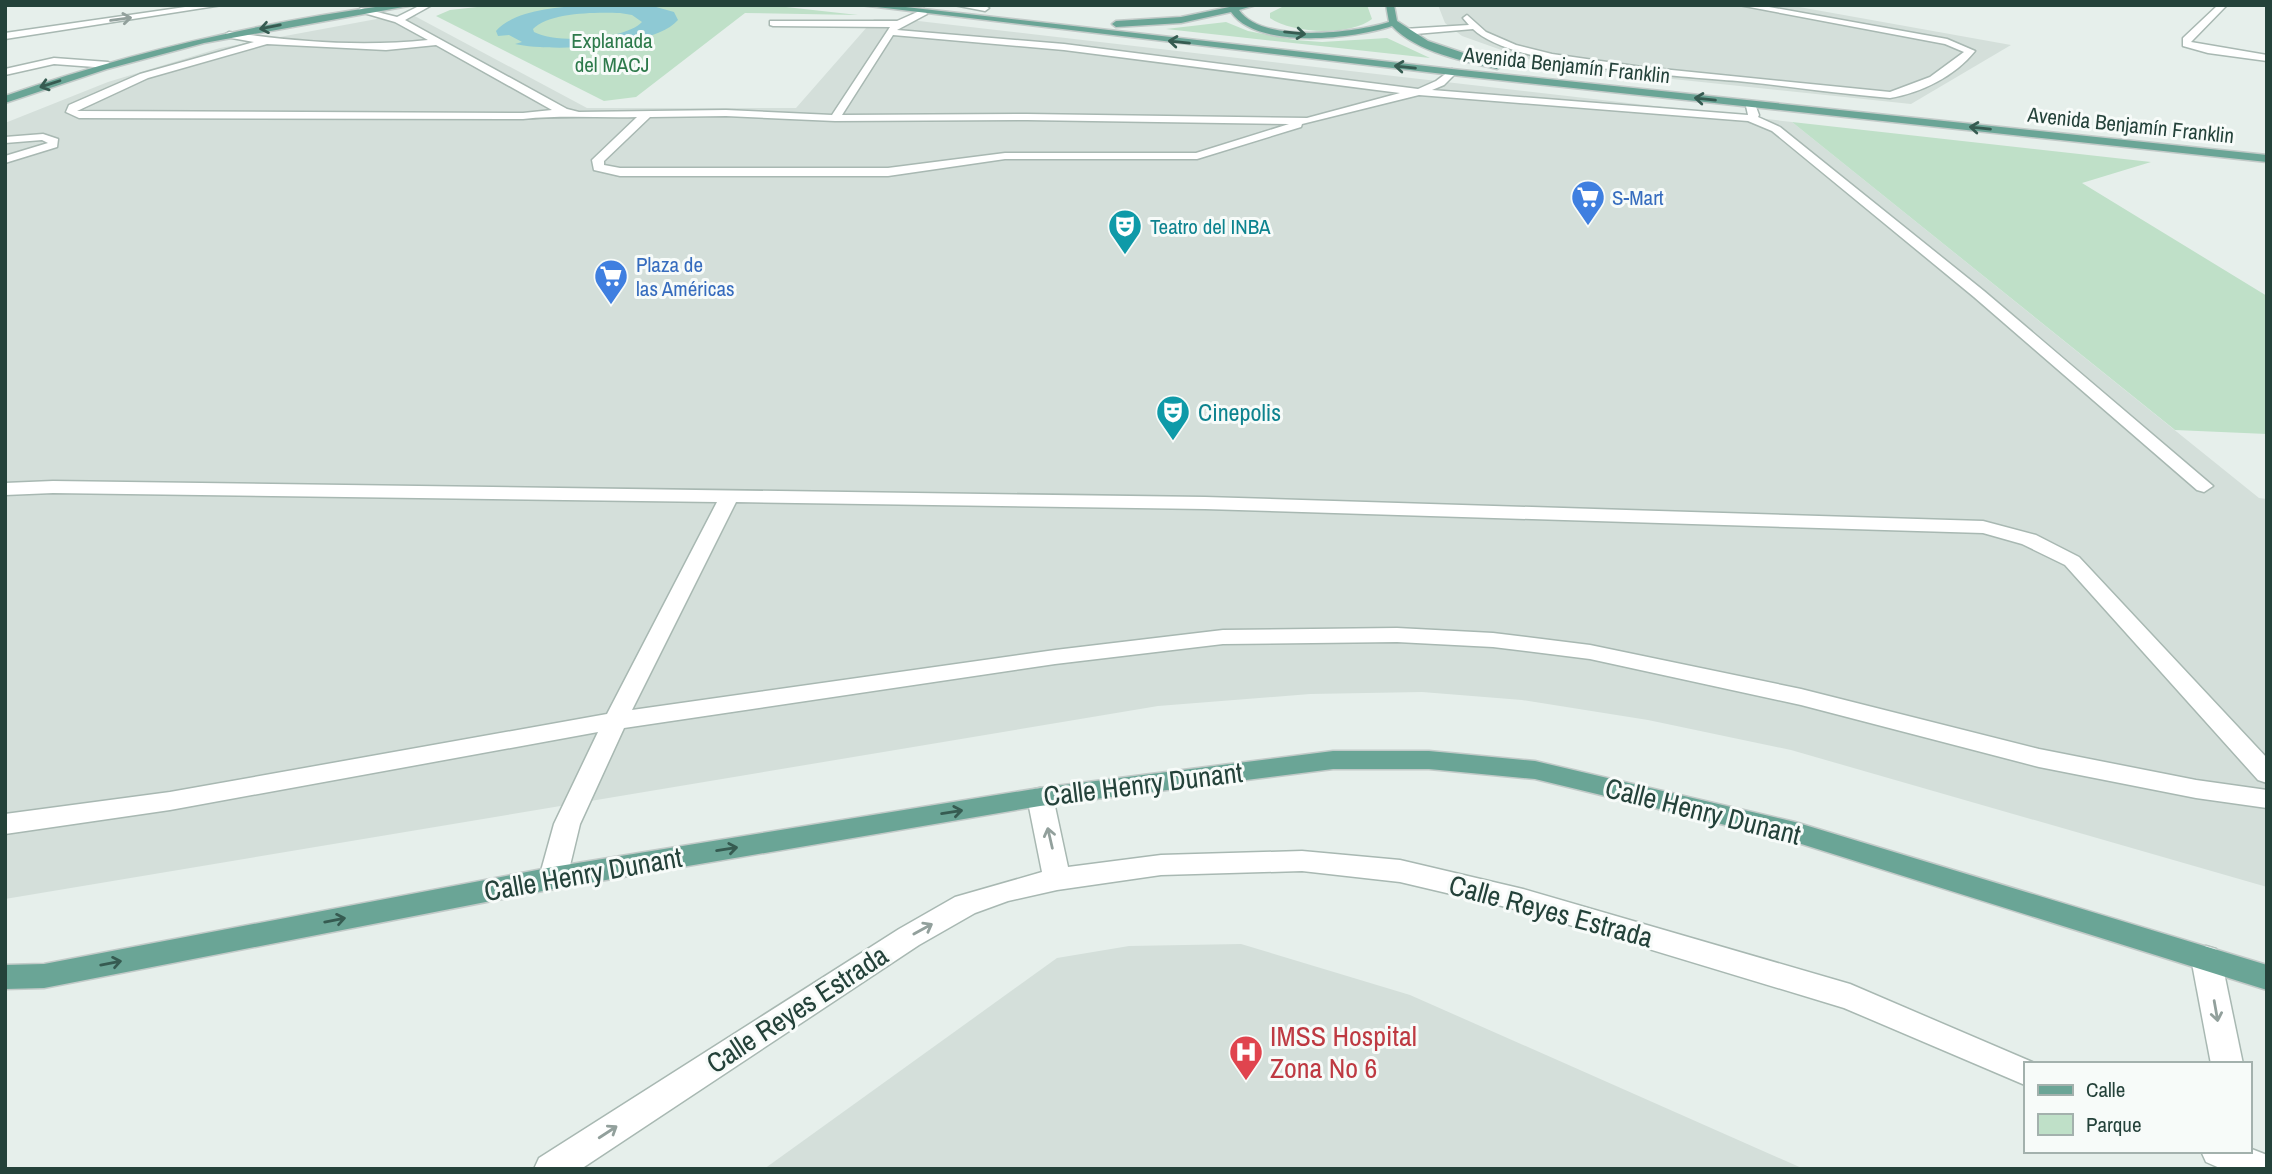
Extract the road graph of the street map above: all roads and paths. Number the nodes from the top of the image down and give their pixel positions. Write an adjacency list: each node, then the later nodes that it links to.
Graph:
1 (218, 5): 23 (street, one-way to 1)
2 (410, 5): 12 (main road)
3 (428, 5): 16 (street)
4 (864, 5): 13 (main road, Avenida Benjamín Franklin)
5 (959, 5): 10 (street); 14 (street)
6 (1252, 5): 11 (main road)
7 (1390, 5): 18 (main road)
8 (1742, 5): 21 (street)
9 (2223, 5): 29 (street)
10 (985, 8)
11 (1234, 10): 18 (main road, one-way to 18); 20 (main road)
12 (362, 12): 15 (main road); 16 (street)
13 (924, 12): 14 (main road, Avenida Benjamín Franklin); 19 (street)
14 (942, 14): 20 (main road, Avenida Benjamín Franklin)
15 (312, 19): 22 (main road, one-way to 22); 24 (street)
16 (398, 20): 25 (street)
17 (773, 23): 19 (street)
18 (1394, 23): 21 (main road)
19 (894, 28): 35 (street); 40 (street)
20 (1062, 28): 33 (main road, Avenida Benjamín Franklin, one-way to 20)
21 (1404, 32): 34 (main road)
22 (229, 35): 24 (street); 31 (main road)
23 (5, 36)
24 (267, 41): 25 (street); 38 (street)
25 (436, 42): 38 (street)
26 (27, 44): 27 (street)
27 (5, 46)
28 (44, 53): 30 (street)
29 (2267, 58)
30 (54, 61): 31 (street); 32 (street)
31 (108, 65): 36 (main road, one-way to 36)
32 (5, 72)
33 (1452, 72): 34 (main road, Avenida Benjamín Franklin); 35 (street)
34 (1606, 88): 37 (main road, Avenida Benjamín Franklin, one-way to 34)
35 (1419, 92): 37 (street); 41 (street)
36 (5, 100)
37 (1750, 111): 43 (main road, Avenida Benjamín Franklin, one-way to 37); 45 (street)
38 (564, 112): 39 (street)
39 (646, 115): 40 (street); 41 (street)
40 (835, 118): 41 (street)
41 (1307, 121)
42 (5, 140): 44 (street)
43 (2267, 159)
44 (5, 160)
45 (2204, 486)
46 (5, 489): 47 (street)
47 (729, 497): 48 (street); 49 (street)
48 (615, 721): 51 (street); 52 (street); 53 (street)
49 (2267, 774)
50 (1040, 797): 53 (main road, Calle Henry Dunant, one-way to 50); 54 (street, one-way to 50); 55 (main road, Calle Henry Dunant)
51 (2267, 799)
52 (5, 824)
53 (554, 878): 56 (main road, Calle Henry Dunant, one-way to 53)
54 (1057, 879): 61 (street, Calle Reyes Estrada); 64 (street, Calle Reyes Estrada, one-way to 54)
55 (2206, 958): 58 (main road, Calle Henry Dunant); 60 (street, one-way to 60)
56 (44, 976): 57 (main road); 59 (street, Calle Henry Dunant)
57 (5, 977)
58 (2267, 978)
59 (5, 986)
60 (2227, 1062)
61 (2024, 1070)
62 (2224, 1153): 63 (street)
63 (2253, 1162)
64 (551, 1169)

